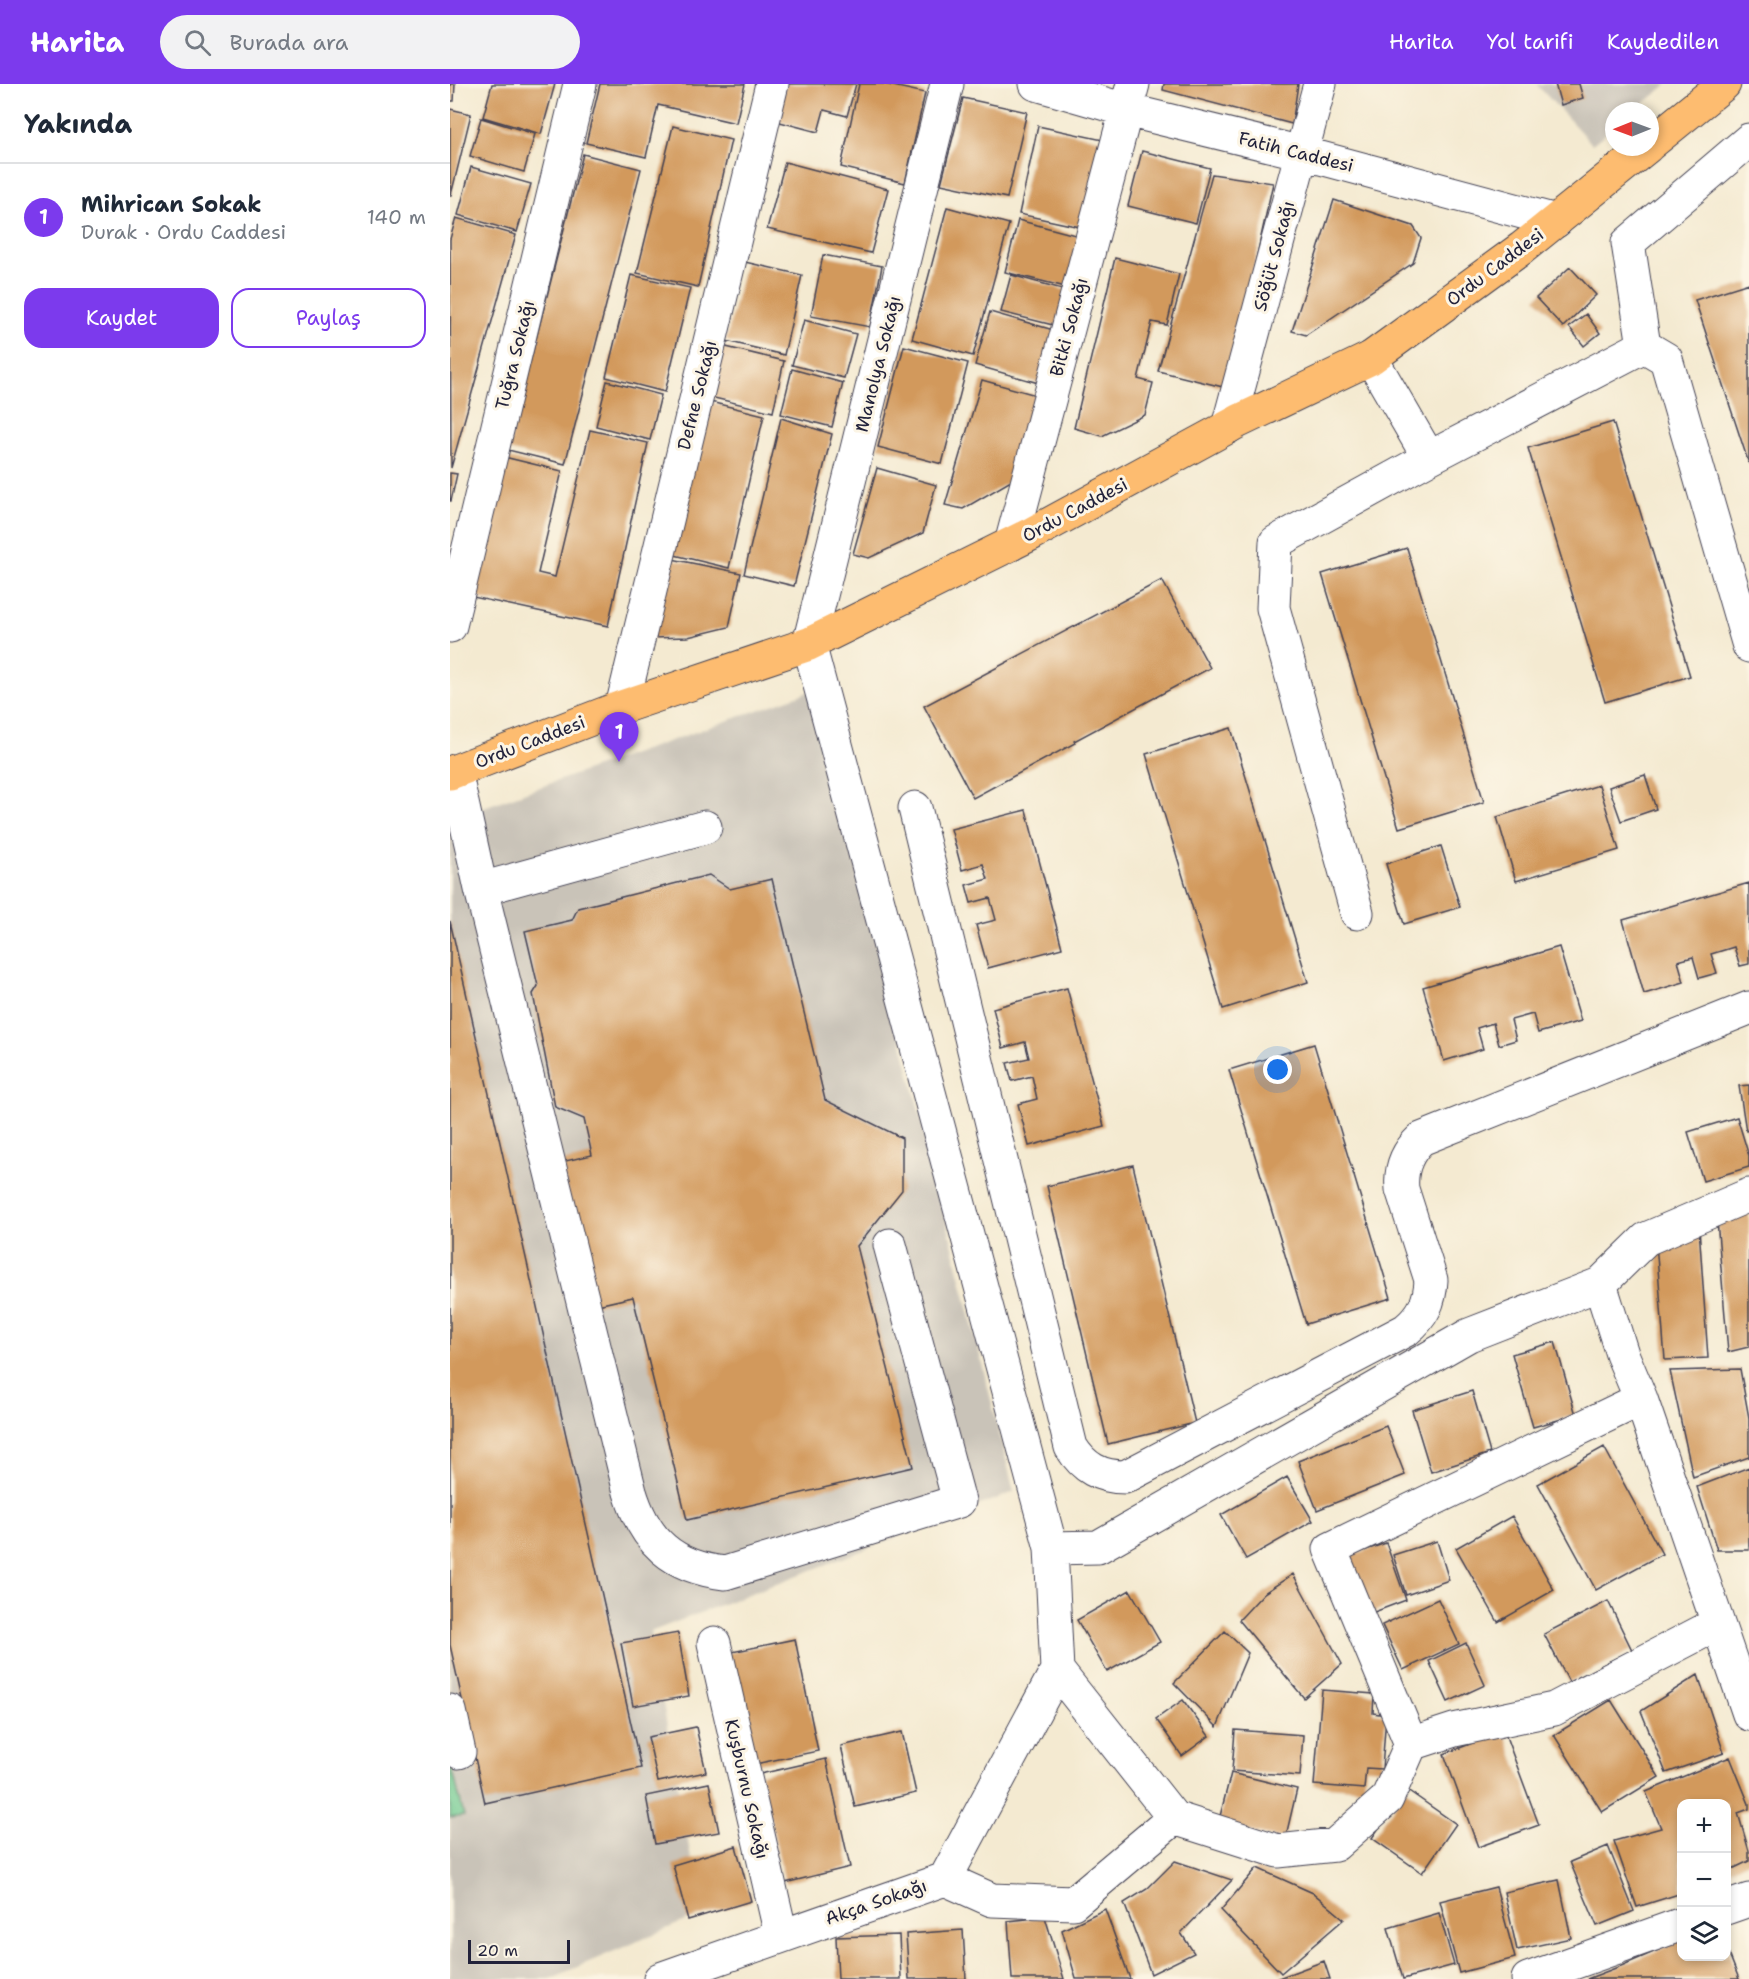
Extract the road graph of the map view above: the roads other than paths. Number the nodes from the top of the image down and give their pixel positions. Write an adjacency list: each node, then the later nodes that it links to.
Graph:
1 (580, 84): 18 (street, Tuğra Sokağı)
2 (772, 84): 21 (street, Defne Sokağı)
3 (947, 84): 19 (street, Manolya Sokağı)
4 (1036, 84): 7 (street, Fatih Caddesi)
5 (1320, 84): 10 (street, Söğüt Sokağı)
6 (1724, 84): 8 (main road, Ordu Caddesi)
7 (1130, 97): 10 (street, Fatih Caddesi); 17 (street, Bitki Sokağı)
8 (1659, 137)
9 (1749, 140): 13 (street)
10 (1302, 153): 12 (street, Fatih Caddesi); 15 (street, Söğüt Sokağı)
11 (1636, 156): 12 (main road, Ordu Caddesi)
12 (1556, 221): 14 (main road, Ordu Caddesi)
13 (1644, 346): 16 (street); 20 (street)
14 (1371, 358): 15 (main road, Ordu Caddesi); 16 (street)
15 (1228, 427): 17 (main road, Ordu Caddesi)
16 (1429, 459): 26 (street)
17 (1011, 544): 19 (main road, Ordu Caddesi)
18 (450, 626)
19 (809, 644): 21 (main road, Ordu Caddesi); 32 (street)
20 (1749, 646)
21 (622, 707): 22 (main road, Ordu Caddesi)
22 (452, 772): 25 (street)
23 (915, 808): 27 (street)
24 (705, 827): 25 (street)
25 (481, 890): 29 (street)
26 (1357, 913)
27 (1749, 1008)
28 (1749, 1195): 30 (street)
29 (890, 1245)
30 (1600, 1284): 31 (street); 32 (street)
31 (1641, 1399): 33 (street); 38 (street)
32 (1051, 1548): 35 (street)
33 (1717, 1624): 37 (street); 38 (street)
34 (714, 1643): 45 (street, Kuşburnu Sokağı)
35 (1057, 1670): 40 (street); 41 (street)
36 (450, 1711): 39 (street)
37 (1749, 1714)
38 (1411, 1744): 40 (street)
39 (459, 1752)
40 (1174, 1818): 41 (street, Akça Sokağı)
41 (945, 1878): 45 (street, Akça Sokağı)
42 (1749, 1900): 43 (street)
43 (1729, 1907)
44 (1677, 1926): 47 (street)
45 (781, 1935): 46 (street, Akça Sokağı)
46 (660, 1979)
47 (1528, 1979)

